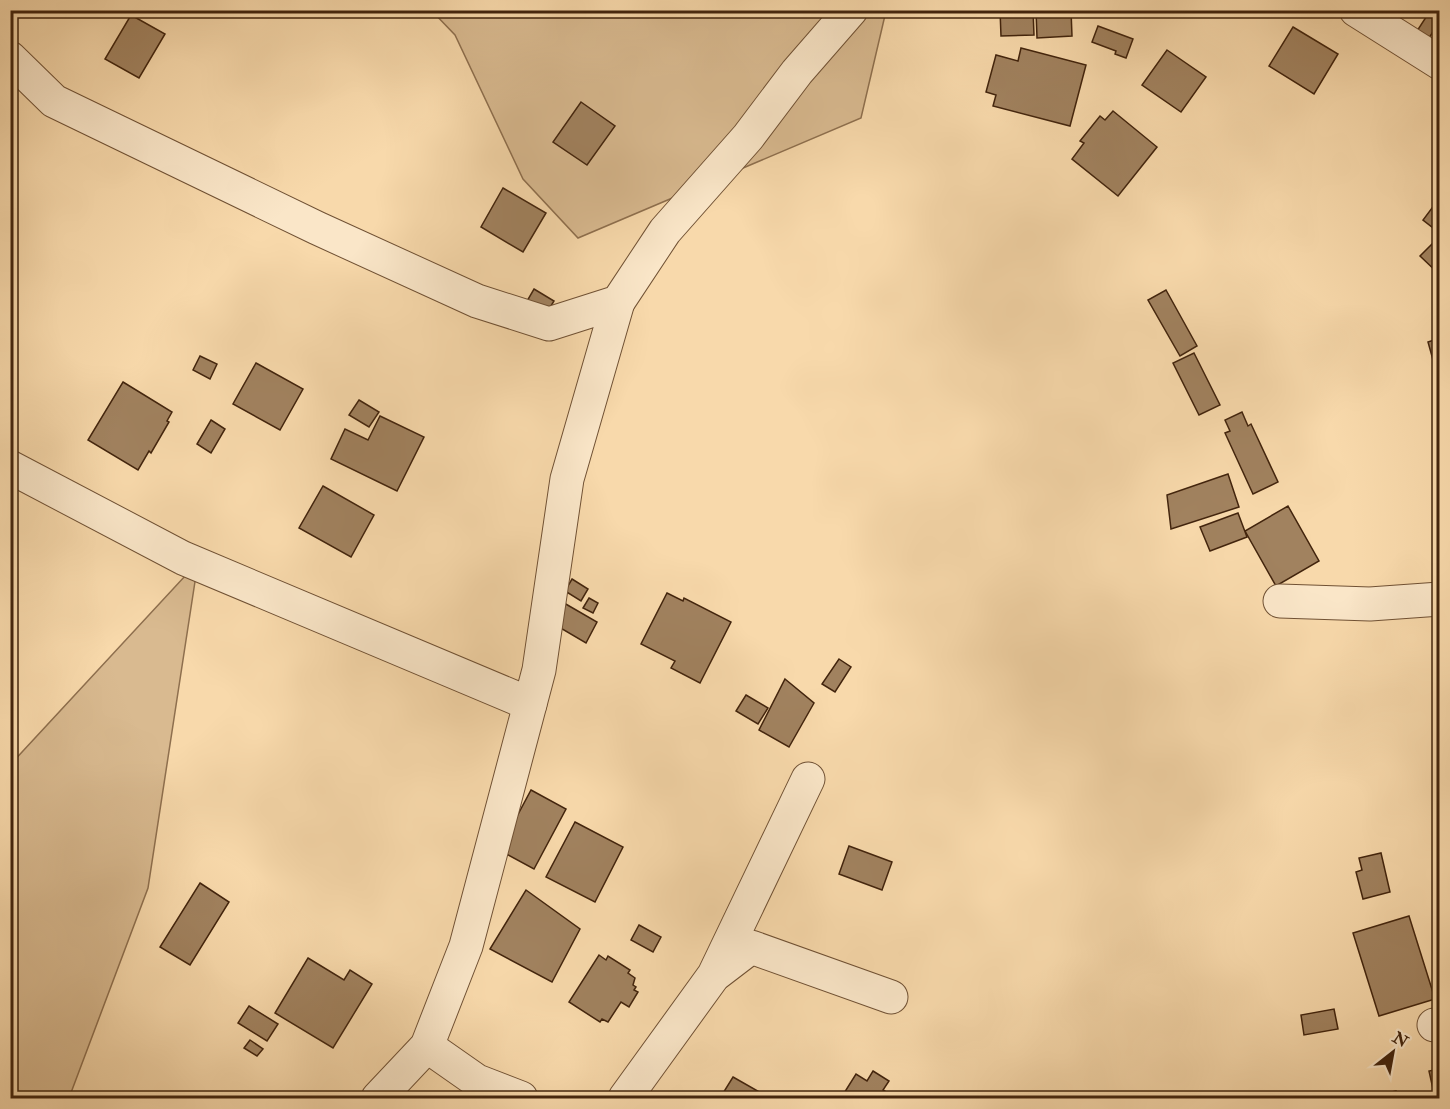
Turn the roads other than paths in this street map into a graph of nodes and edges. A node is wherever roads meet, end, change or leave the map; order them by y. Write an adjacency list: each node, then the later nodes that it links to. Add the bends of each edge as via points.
1 (850, 10): 5 (street, via 748,137 665,231)
2 (1356, 10): 4 (street)
3 (10, 58): 5 (street, via 54,101 477,301 549,324)
4 (1440, 63)
5 (618, 303): 9 (street, via 567,479)
6 (10, 467): 9 (street, via 183,558)
7 (1440, 598): 8 (street, via 1370,604)
8 (1280, 601)
9 (530, 704): 13 (street, via 466,946)
10 (808, 779): 11 (street)
11 (714, 975): 12 (street, via 751,947); 16 (street)
12 (891, 997)
13 (427, 1046): 14 (street); 15 (street, via 477,1081)
14 (378, 1098)
15 (520, 1098)
16 (625, 1098)

